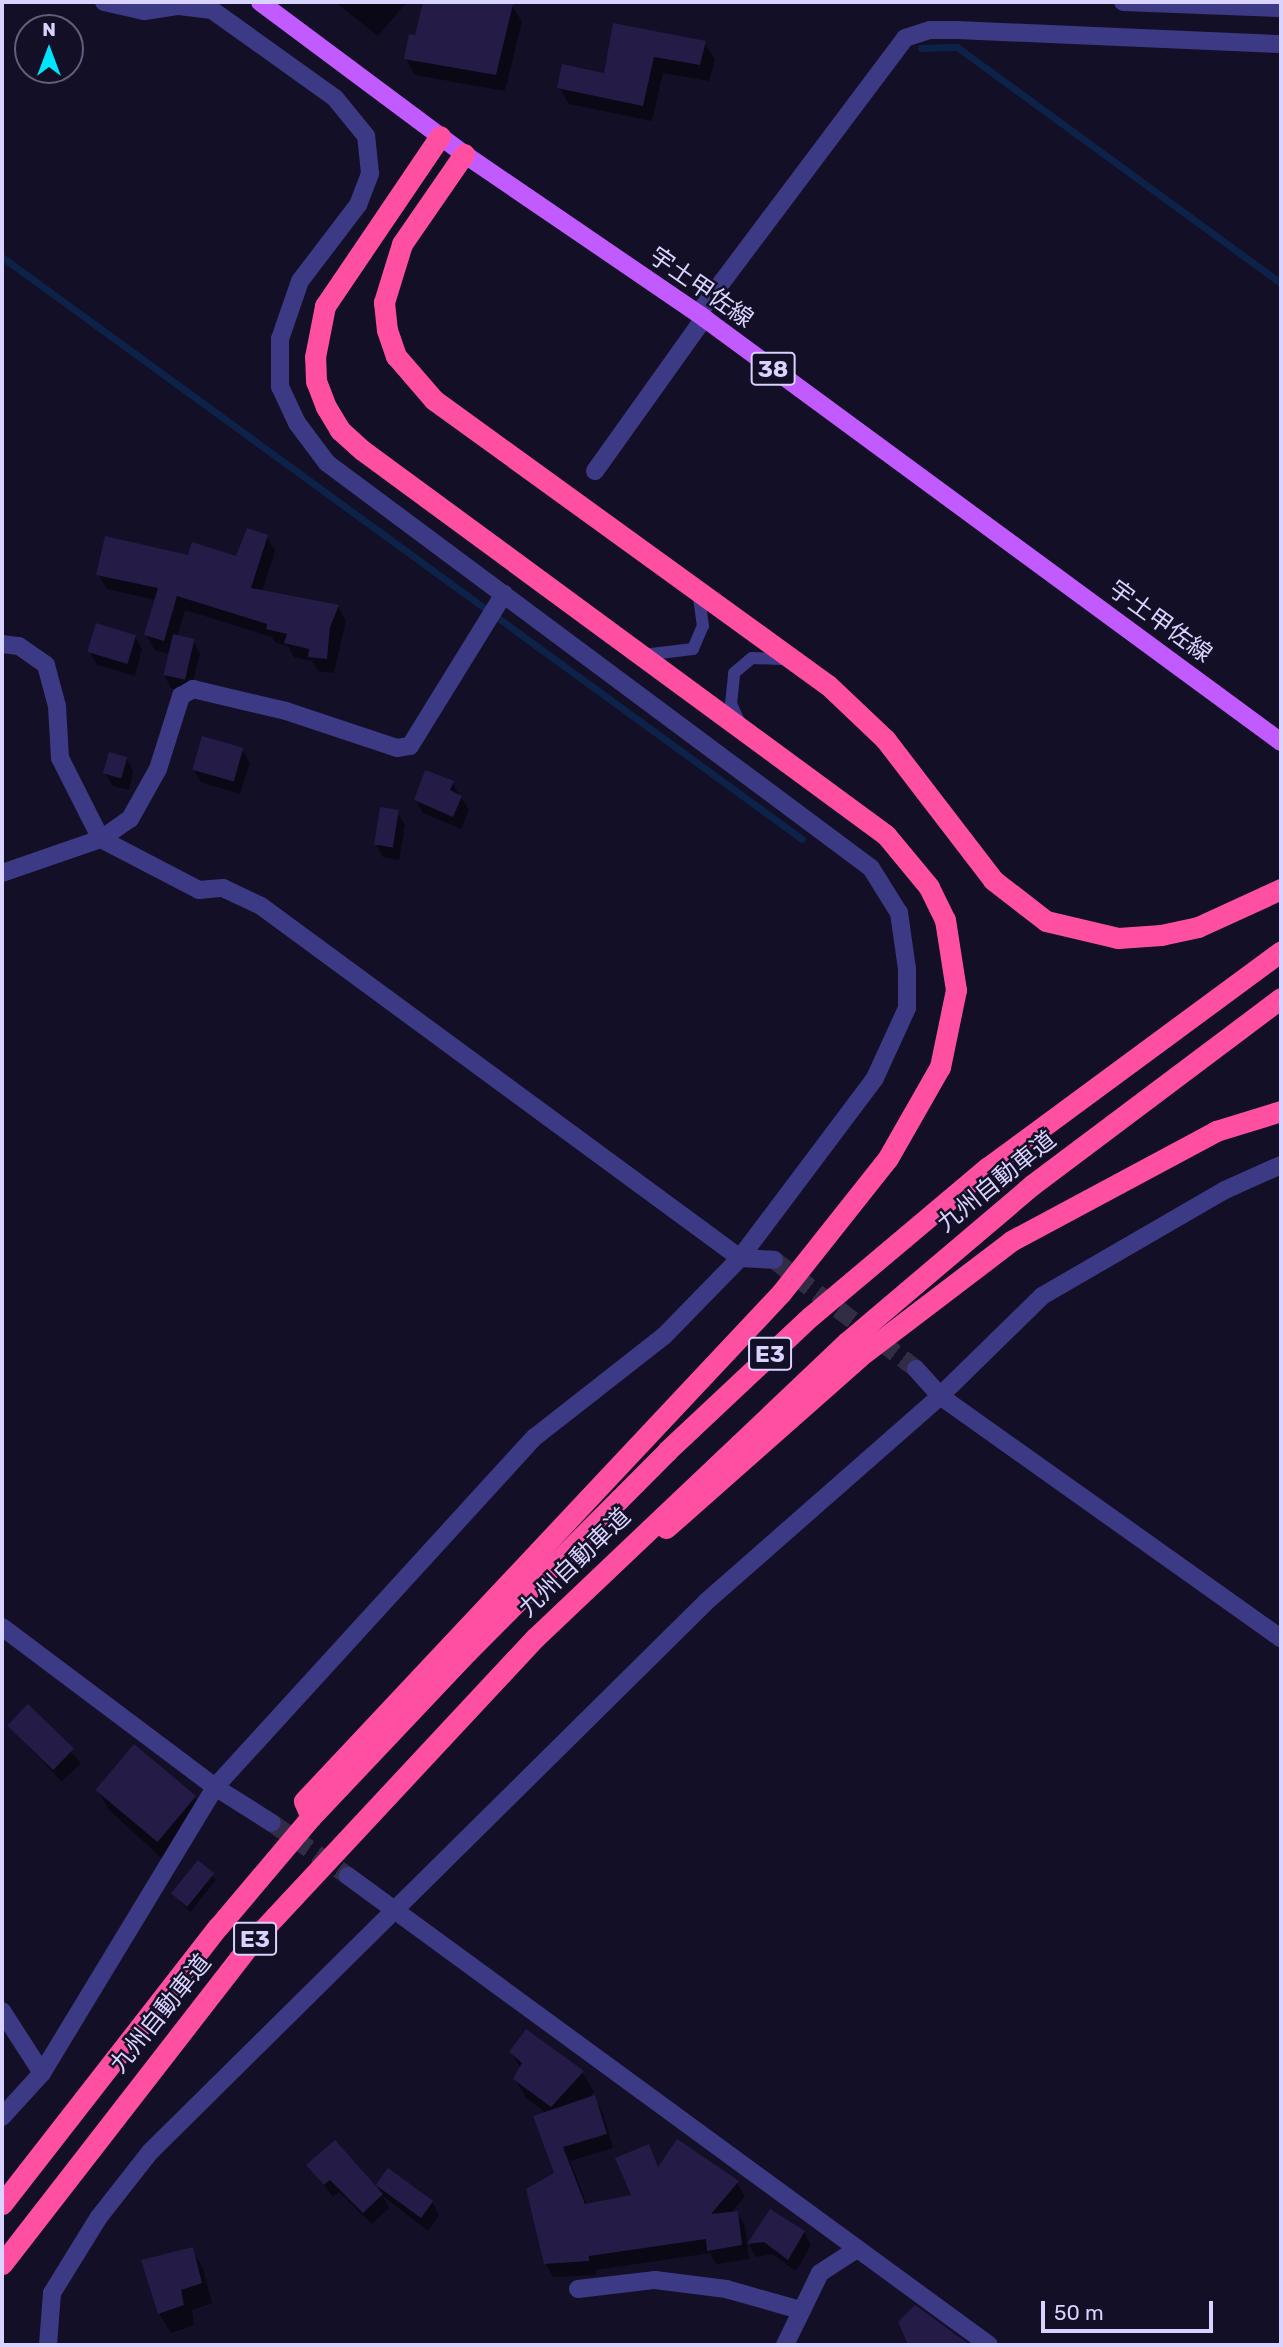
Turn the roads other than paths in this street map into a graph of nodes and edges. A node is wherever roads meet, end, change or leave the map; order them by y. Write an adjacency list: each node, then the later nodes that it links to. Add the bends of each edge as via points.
1 (104, 2): 11 (street, via 144,11 177,6 212,10 335,98 366,136 370,173 358,205 300,281 280,339 280,387 297,423 327,463)
2 (260, 2): 6 (main road, 宇土甲佐線 / 38)
3 (1123, 2): 4 (street)
4 (1281, 8)
5 (1281, 44): 8 (street, via 957,30 930,30 905,38)
6 (440, 136): 7 (main road, 宇土甲佐線 / 38); 13 (highway, via 325,306 314,357 316,381 326,407 362,450)
7 (464, 154): 8 (main road, 宇土甲佐線 / 38); 10 (highway, via 402,244 391,272 384,302 396,356 434,400)
8 (701, 316): 9 (street); 16 (main road, 宇土甲佐線 / 38)
9 (595, 471)
10 (698, 592): 13 (lane, via 703,626 693,649 665,656); 14 (highway)
11 (504, 594): 17 (street, via 410,746 397,748 286,711 192,689 181,696 158,769 130,819); 24 (street, via 871,868 899,913 907,1008 875,1078)
12 (2, 645): 17 (street, via 19,646 47,665 57,706 60,758)
13 (641, 655): 15 (highway)
14 (793, 659): 15 (lane, via 766,656 741,664 731,685 731,704); 19 (highway, via 885,738 993,880 1046,921 1118,938 1161,935 1198,927)
15 (742, 729): 32 (highway, via 886,835 929,887 945,920 956,990 940,1067 888,1158 782,1293 304,1801)
16 (1281, 742)
17 (101, 839): 18 (street); 24 (street, via 199,890 223,888 261,906)
18 (2, 873)
19 (1281, 889)
20 (1281, 951): 32 (highway, 九州自動車道 / E3, via 987,1168 811,1316 657,1460 467,1651)
21 (1281, 998): 29 (highway, 九州自動車道 / E3, via 1031,1185 858,1333)
22 (1281, 1111): 29 (highway, via 1216,1130 1064,1210 970,1270 859,1357 692,1507)
23 (1281, 1165): 27 (street, via 1225,1189 1042,1296)
24 (740, 1258): 25 (street); 31 (street, via 664,1336 535,1437)
25 (774, 1260)
26 (916, 1369): 27 (street)
27 (940, 1396): 30 (street); 35 (street, via 707,1601)
28 (2, 1627): 31 (street)
29 (536, 1637): 41 (highway, 九州自動車道 / E3, via 256,1937)
30 (1281, 1638)
31 (215, 1787): 33 (street); 37 (street)
32 (311, 1818): 39 (highway, 九州自動車道 / E3, via 218,1927)
33 (272, 1823)
34 (348, 1876): 35 (street)
35 (397, 1911): 40 (street); 44 (street, via 150,2152 99,2217 52,2293)
36 (2, 2011): 37 (street)
37 (42, 2073): 38 (street)
38 (2, 2117)
39 (2, 2204)
40 (857, 2249): 43 (street, via 820,2273); 46 (street)
41 (2, 2264)
42 (578, 2289): 43 (street, via 655,2280 726,2289)
43 (800, 2309): 45 (street)
44 (48, 2345)
45 (785, 2345)
46 (989, 2345)

